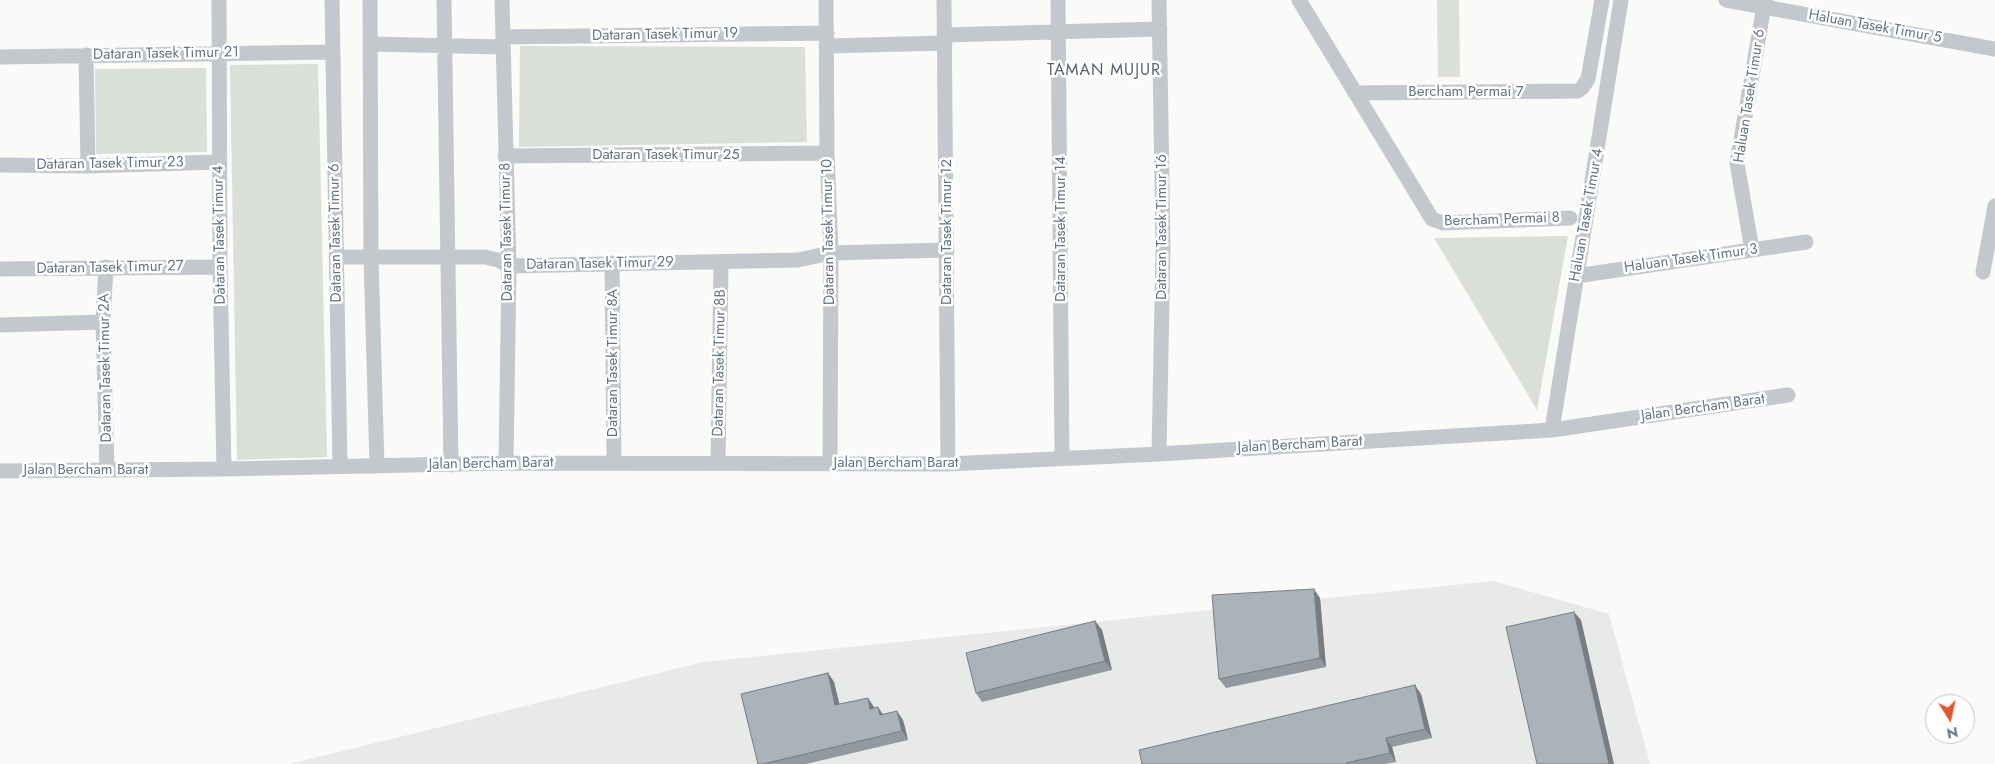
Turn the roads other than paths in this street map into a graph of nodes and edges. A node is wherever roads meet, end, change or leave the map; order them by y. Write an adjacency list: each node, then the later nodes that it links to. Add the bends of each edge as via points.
1 (219, 0): 24 (street, Dataran Tasek Timur 4)
2 (332, 0): 23 (street, Dataran Tasek Timur 6)
3 (370, 0): 20 (street)
4 (444, 0): 21 (street)
5 (502, 0): 19 (street, Dataran Tasek Timur 8)
6 (826, 0): 18 (street, Dataran Tasek Timur 10)
7 (944, 0): 17 (street, Dataran Tasek Timur 12)
8 (1058, 0): 16 (street, Dataran Tasek Timur 14)
9 (1159, 0): 15 (street, Dataran Tasek Timur 16)
10 (1299, 0): 27 (street)
11 (1602, 0): 27 (street, Bercham Permai 7, via 1588,79 1578,91)
12 (1621, 0): 49 (street, Haluan Tasek Timur 4)
13 (1726, 0): 14 (street, Haluan Tasek Timur 5)
14 (1764, 3): 22 (street, Haluan Tasek Timur 5); 37 (street, Haluan Tasek Timur 6, via 1737,162)
15 (1160, 29): 16 (street, Dataran Tasek Timur 19); 54 (street, Dataran Tasek Timur 16, via 1163,248)
16 (1059, 33): 17 (street, Dataran Tasek Timur 19); 55 (street, Dataran Tasek Timur 14)
17 (945, 39): 18 (street, Dataran Tasek Timur 19); 36 (street, Dataran Tasek Timur 12)
18 (827, 40): 19 (street, Dataran Tasek Timur 19); 28 (street, Dataran Tasek Timur 10)
19 (503, 42): 21 (street, Dataran Tasek Timur 19); 29 (street, Dataran Tasek Timur 8)
20 (370, 44): 21 (street, Dataran Tasek Timur 19); 40 (street)
21 (445, 46): 41 (street)
22 (1995, 49)
23 (332, 52): 24 (street, Dataran Tasek Timur 21); 39 (street, Dataran Tasek Timur 6)
24 (219, 54): 25 (street, Dataran Tasek Timur 21); 30 (street, Dataran Tasek Timur 4)
25 (86, 55): 26 (street, Dataran Tasek Timur 21); 32 (street)
26 (0, 57)
27 (1355, 93): 34 (street, Bercham Permai 8, via 1435,221)
28 (826, 153): 29 (street, Dataran Tasek Timur 25); 38 (street, Dataran Tasek Timur 10)
29 (505, 156): 44 (street, Dataran Tasek Timur 8)
30 (220, 162): 32 (street, Dataran Tasek Timur 23); 46 (street, Dataran Tasek Timur 4)
31 (0, 165): 32 (street, Dataran Tasek Timur 23)
32 (88, 166)
33 (1995, 206): 48 (street)
34 (1570, 218)
35 (1806, 242): 37 (street, Haluan Tasek Timur 3)
36 (947, 250): 38 (street, Dataran Tasek Timur 29); 61 (street, Dataran Tasek Timur 12)
37 (1752, 250): 49 (street, Haluan Tasek Timur 3)
38 (831, 253): 42 (street, Dataran Tasek Timur 29, via 798,260); 59 (street, Dataran Tasek Timur 10)
39 (336, 257): 40 (street, Dataran Tasek Timur 29); 62 (street, Dataran Tasek Timur 6)
40 (371, 257): 41 (street, Dataran Tasek Timur 29); 63 (street)
41 (448, 257): 44 (street, Dataran Tasek Timur 29, via 492,258); 60 (street)
42 (721, 262): 43 (street, Dataran Tasek Timur 29); 56 (street, Dataran Tasek Timur 8B)
43 (612, 263): 44 (street, Dataran Tasek Timur 29); 58 (street, Dataran Tasek Timur 8A)
44 (509, 266): 57 (street, Dataran Tasek Timur 8)
45 (106, 267): 46 (street, Dataran Tasek Timur 27); 47 (street, Dataran Tasek Timur 27); 50 (street, Dataran Tasek Timur 2A)
46 (220, 267): 64 (street, Dataran Tasek Timur 4)
47 (0, 270)
48 (1983, 272)
49 (1576, 276): 53 (street, Haluan Tasek Timur 4)
50 (103, 322): 51 (street); 65 (street, Dataran Tasek Timur 2A)
51 (0, 324)
52 (1788, 395): 53 (street, Jalan Bercham Barat)
53 (1552, 430): 54 (street, Jalan Bercham Barat)
54 (1159, 454): 55 (street, Jalan Bercham Barat)
55 (1062, 458): 61 (street, Jalan Bercham Barat)
56 (718, 462): 58 (street, Jalan Bercham Barat); 59 (street, Jalan Bercham Barat)
57 (506, 463): 58 (street, Jalan Bercham Barat); 60 (street, Jalan Bercham Barat)
58 (614, 463)
59 (830, 463): 61 (street, Jalan Bercham Barat)
60 (450, 464): 63 (street, Jalan Bercham Barat)
61 (948, 464)
62 (340, 466): 63 (street, Jalan Bercham Barat); 64 (street, Jalan Bercham Barat)
63 (377, 466)
64 (224, 469): 65 (street, Jalan Bercham Barat)
65 (107, 470): 66 (street, Jalan Bercham Barat)
66 (0, 471)

